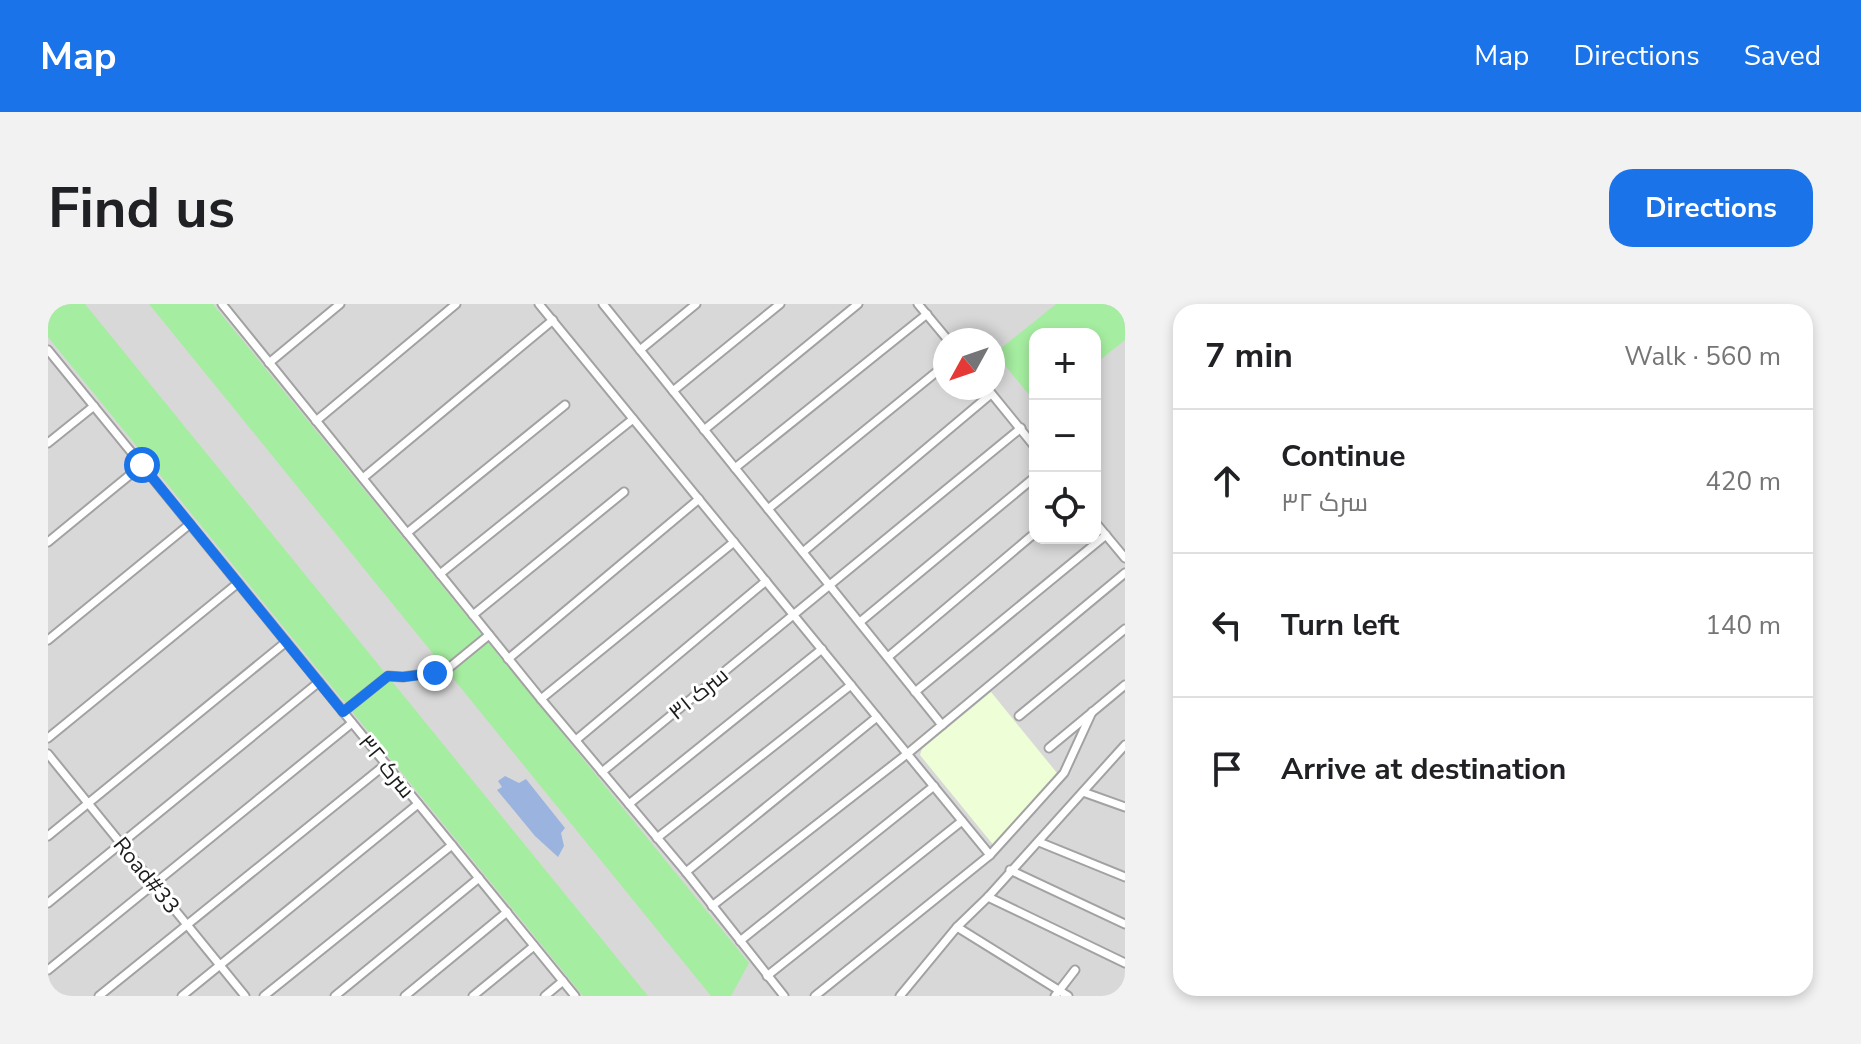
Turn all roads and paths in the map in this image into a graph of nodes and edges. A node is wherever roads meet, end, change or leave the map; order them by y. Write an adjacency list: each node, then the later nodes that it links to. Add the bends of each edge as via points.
1 (222, 304): 15 (street)
2 (340, 304): 15 (street)
3 (456, 304): 23 (street)
4 (539, 304): 11 (street)
5 (603, 304): 14 (street)
6 (696, 304): 14 (street)
7 (780, 304): 17 (street)
8 (858, 304): 25 (street)
9 (918, 304): 10 (street)
10 (927, 314): 12 (street); 29 (street)
11 (553, 320): 22 (street); 30 (street)
12 (938, 328)
13 (48, 350): 21 (street, سرک ۳۲)
14 (640, 350): 17 (street)
15 (269, 363): 23 (street)
16 (933, 375): 34 (street)
17 (673, 391): 25 (street)
18 (979, 400): 42 (street)
19 (997, 400): 24 (street)
20 (565, 405): 37 (street)
21 (94, 406): 27 (street); 28 (street, سرک ۳۲)
22 (633, 419): 33 (street); 45 (street)
23 (316, 421): 30 (street)
24 (1021, 428): 26 (street); 48 (street, سرک ۳۱)
25 (704, 430): 29 (street)
26 (1029, 439)
27 (48, 443)
28 (142, 465): 35 (street, سرک ۳۲); 40 (street)
29 (735, 468): 34 (street)
30 (363, 478): 37 (street)
31 (1029, 482): 51 (street)
32 (624, 492): 49 (street)
33 (699, 499): 41 (street); 58 (street)
34 (768, 509): 42 (street)
35 (190, 524): 47 (street, سرک ۳۲); 54 (street)
36 (1101, 529): 38 (street)
37 (407, 533): 45 (street)
38 (1106, 535): 43 (street); 62 (street)
39 (1029, 538): 57 (street)
40 (48, 542)
41 (734, 542): 46 (street); 63 (street)
42 (803, 552): 48 (street)
43 (1125, 558)
44 (1125, 573): 69 (street)
45 (440, 574): 49 (street)
46 (766, 581): 50 (street); 71 (street)
47 (238, 583): 55 (street, سرک ۳۲); 70 (street)
48 (830, 586): 50 (street, سرک ۳۱); 51 (street)
49 (473, 615): 53 (street)
50 (794, 615): 56 (street); 77 (street, سرک ۳۱)
51 (860, 622): 57 (street)
52 (1125, 629): 66 (street)
53 (489, 635): 58 (street); 64 (street, via 445,671 388,676)
54 (48, 640)
55 (286, 642): 59 (street, سرک ۳۲); 80 (street)
56 (822, 649): 60 (street); 82 (street)
57 (888, 657): 62 (street)
58 (508, 659): 63 (street)
59 (319, 682): 64 (street, سرک ۳۲); 88 (street)
60 (851, 685): 67 (street); 86 (street)
61 (1125, 685): 65 (street)
62 (915, 692): 69 (street)
63 (541, 699): 71 (street)
64 (343, 712): 68 (street, سرک ۳۲)
65 (1092, 712): 73 (street); 90 (street, via 1064,773)
66 (1019, 716)
67 (877, 717): 75 (street); 92 (street)
68 (352, 723): 76 (street, سرک ۳۲); 95 (street)
69 (942, 725): 75 (street)
70 (48, 738)
71 (576, 740): 77 (street)
72 (1125, 745): 79 (street)
73 (1049, 748)
74 (48, 754): 80 (street, Road#33)
75 (907, 754): 78 (street); 98 (street)
76 (386, 764): 81 (street, سرک ۳۲); 101 (street)
77 (602, 772): 82 (street)
78 (934, 786): 84 (street); 103 (street)
79 (1083, 792): 83 (street); 87 (street)
80 (88, 803): 85 (street); 88 (street, Road#33)
81 (418, 804): 89 (street, سرک ۳۲); 106 (street)
82 (629, 804): 86 (street)
83 (1125, 807)
84 (962, 821): 90 (street); 109 (street)
85 (48, 836)
86 (657, 838): 92 (street)
87 (1039, 842): 91 (street); 93 (street)
88 (122, 844): 95 (street, Road#33); 97 (street)
89 (452, 845): 94 (street, سرک ۳۲); 116 (street)
90 (990, 855): 123 (street)
91 (1010, 870): 96 (street); 100 (street)
92 (686, 872): 98 (street)
93 (1125, 877)
94 (479, 878): 99 (street, سرک ۳۲); 117 (street)
95 (154, 884): 101 (street, Road#33); 107 (street)
96 (988, 897): 102 (street); 105 (street)
97 (48, 903)
98 (712, 906): 103 (street)
99 (507, 912): 104 (street, سرک ۳۲); 118 (street)
100 (1125, 924)
101 (187, 925): 106 (street, Road#33); 113 (street)
102 (957, 927): 111 (street); 112 (street)
103 (740, 941): 109 (street)
104 (534, 946): 110 (street, سرک ۳۲); 119 (street)
105 (1125, 963)
106 (220, 965): 114 (street); 115 (street, Road#33)
107 (48, 970)
108 (1075, 970): 111 (street)
109 (767, 976): 122 (street)
110 (563, 981): 120 (street); 121 (street, سرک ۳۲)
111 (1057, 994): 124 (street)
112 (904, 995)
113 (99, 996)
114 (182, 996)
115 (245, 996)
116 (264, 996)
117 (335, 996)
118 (405, 996)
119 (473, 996)
120 (545, 996)
121 (575, 996)
122 (784, 996)
123 (815, 996)
124 (1068, 996)

